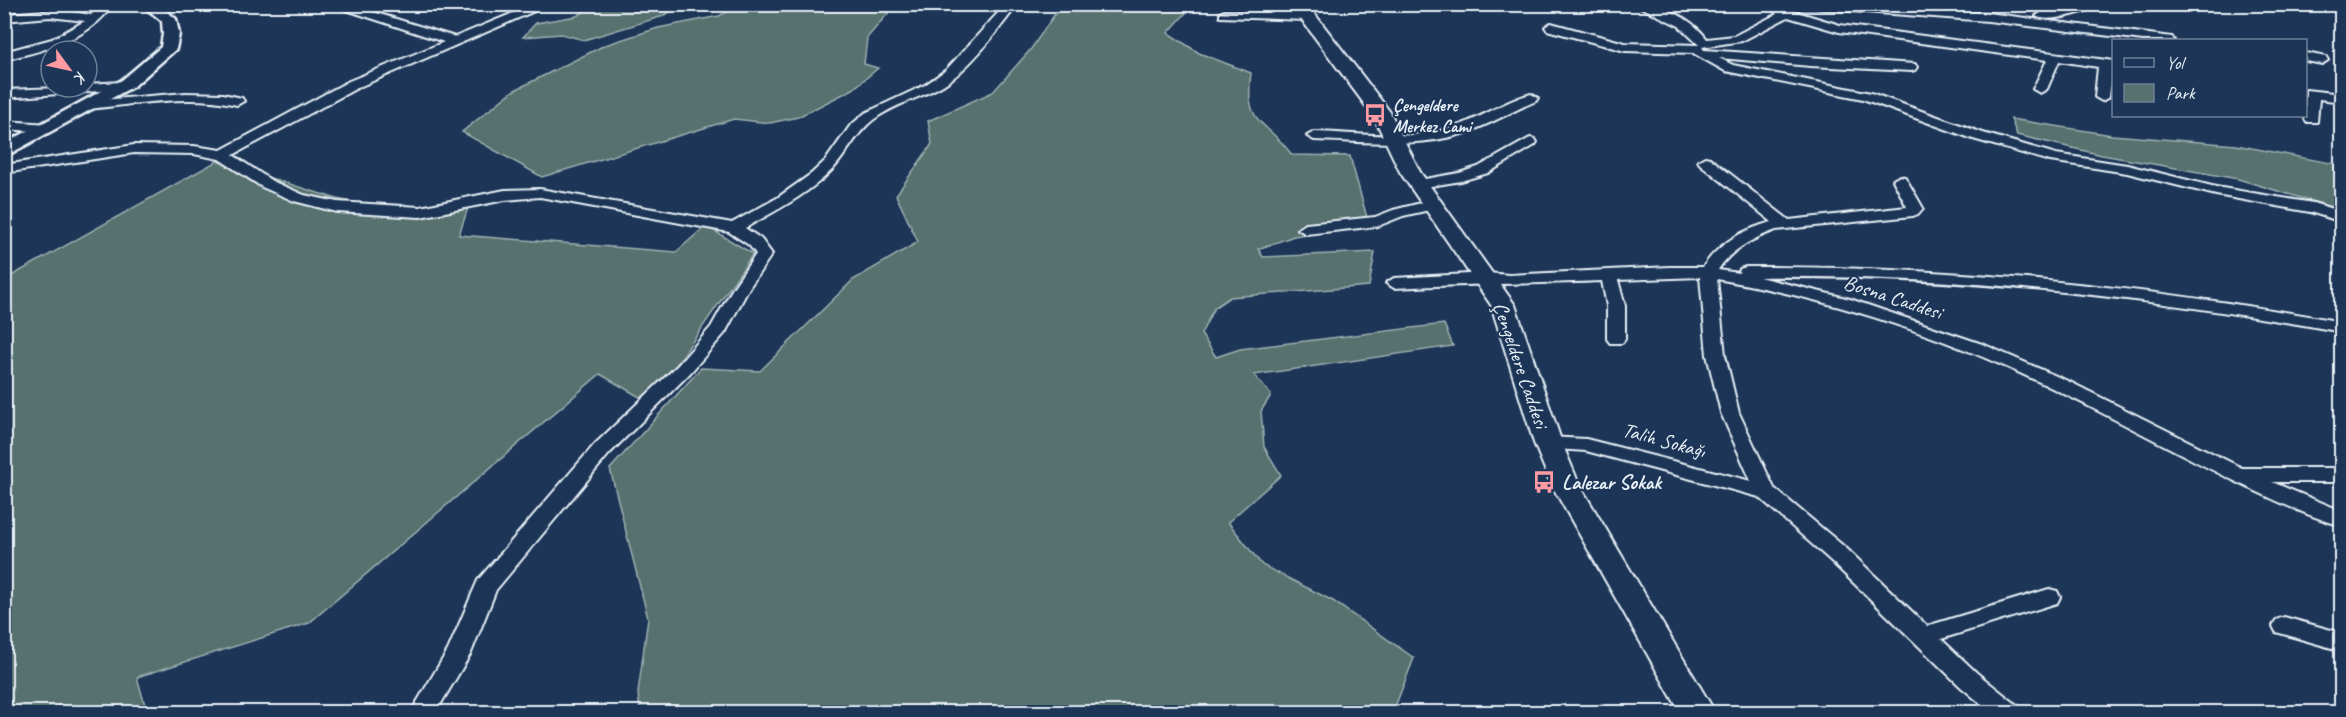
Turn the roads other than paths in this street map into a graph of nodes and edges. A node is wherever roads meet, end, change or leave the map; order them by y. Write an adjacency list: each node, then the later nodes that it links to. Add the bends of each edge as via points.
1 (100, 4): 14 (street, via 101,12)
2 (148, 4): 25 (street, via 169,19 168,49)
3 (333, 4): 17 (street)
4 (546, 4): 17 (street)
5 (1013, 4): 49 (street, via 951,73 860,124 825,169)
6 (1639, 4): 18 (street, via 1697,32)
7 (2095, 4): 13 (street, via 2056,15)
8 (1759, 6): 10 (street); 13 (street, via 1810,5)
9 (1302, 10): 11 (street); 38 (main road, Çengeldere Caddesi, via 1383,116)
10 (1787, 13): 18 (street, via 1744,38); 20 (street, via 1839,28)
11 (1224, 15)
12 (4, 18): 14 (street, via 82,14)
13 (2002, 18): 16 (street)
14 (94, 20): 19 (street, via 68,38)
15 (1551, 27): 18 (street, via 1625,47)
16 (2160, 39)
17 (454, 41): 41 (street, via 354,84)
18 (1700, 48): 24 (street, via 1810,62); 47 (street, via 1729,68 1866,96 1978,136 2055,158 2127,169)
19 (4, 56)
20 (2055, 56): 23 (street); 26 (street)
21 (2307, 57): 22 (street)
22 (2322, 60)
23 (2109, 64): 29 (street)
24 (1911, 67)
25 (122, 86): 27 (street); 33 (street)
26 (2040, 89)
27 (4, 94)
28 (2309, 94): 31 (street); 34 (street)
29 (2102, 97)
30 (1531, 98): 38 (street, via 1460,130)
31 (2342, 98)
32 (237, 101): 33 (street, via 194,98)
33 (89, 105): 36 (street)
34 (2312, 119)
35 (4, 125): 36 (street)
36 (49, 128): 40 (street)
37 (1314, 136): 38 (street)
38 (1394, 139): 45 (main road, Çengeldere Caddesi)
39 (1530, 142): 45 (street, via 1483,170)
40 (4, 152)
41 (223, 155): 43 (street, via 165,148 134,149); 49 (street, via 267,184 299,198 337,207 420,212 523,192)
42 (1705, 161): 48 (street)
43 (4, 169)
44 (1900, 180): 48 (street, via 1914,211)
45 (1419, 184): 46 (main road, Çengeldere Caddesi)
46 (1434, 205): 50 (street, via 1378,220); 53 (main road, Çengeldere Caddesi)
47 (2342, 217)
48 (1786, 225): 51 (street, via 1751,234 1719,255)
49 (734, 228): 66 (street, via 755,242 764,254 719,329 602,449 486,586 459,653)
50 (1306, 229)
51 (1708, 272): 52 (street, Bosna Caddesi); 55 (street, via 1980,278 2133,294); 59 (street, Bosna Caddesi, via 1834,301 1988,354 2062,386); 60 (street, via 1716,355 1730,413)
52 (1609, 276): 53 (street, Bosna Caddesi); 56 (street, via 1616,306)
53 (1487, 278): 54 (street, Bosna Caddesi); 57 (main road, Çengeldere Caddesi, via 1512,326)
54 (1394, 284)
55 (2342, 327)
56 (1616, 339)
57 (1548, 444): 60 (street, Talih Sokağı, via 1586,445 1629,454); 67 (main road, Çengeldere Caddesi, via 1565,484)
58 (2342, 475): 59 (street)
59 (2237, 476): 61 (street, Bosna Caddesi)
60 (1766, 492): 64 (street)
61 (2342, 519)
62 (2049, 597): 64 (street)
63 (2284, 626): 65 (street)
64 (1923, 636): 68 (street)
65 (2342, 642)
66 (423, 712)
67 (1698, 712)
68 (2008, 712)

